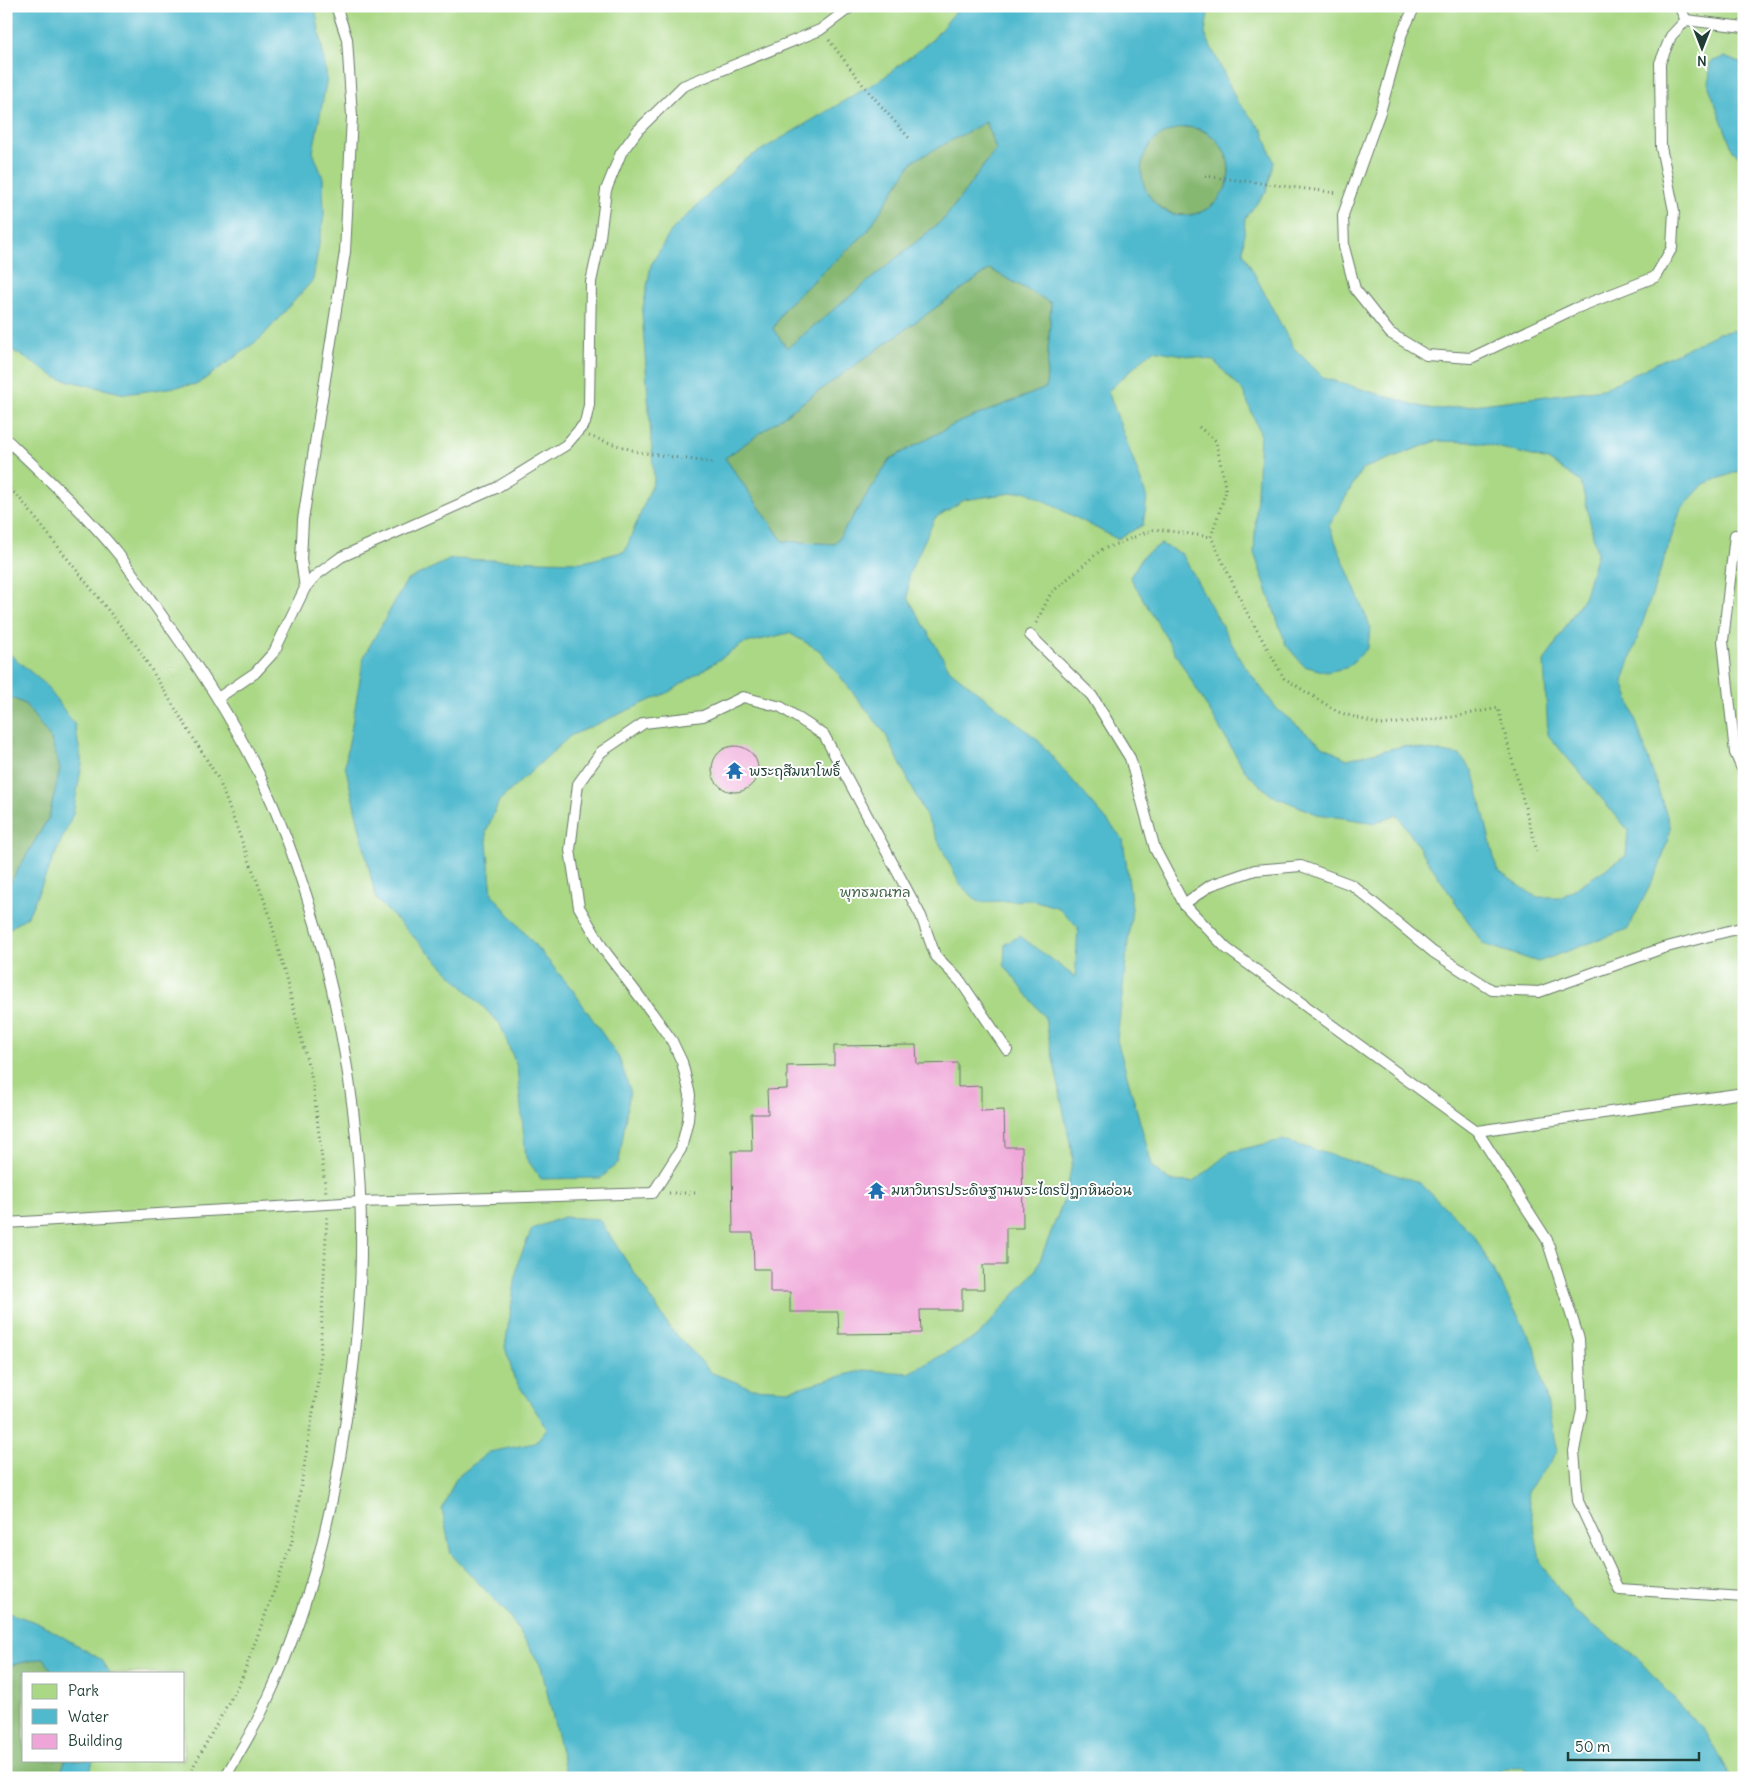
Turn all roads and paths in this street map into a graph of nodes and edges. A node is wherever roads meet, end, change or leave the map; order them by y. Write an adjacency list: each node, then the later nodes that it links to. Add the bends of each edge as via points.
1 (336, 6): 18 (lane, via 347,38 352,116 344,252 303,520 301,560)
2 (852, 6): 7 (lane)
3 (1414, 6): 10 (lane, via 1402,33 1381,109)
4 (1680, 6): 5 (lane)
5 (1686, 20): 6 (lane); 10 (lane, via 1670,36 1660,63 1662,147 1674,210 1672,248 1656,277 1574,309 1471,358 1426,355 1390,333 1355,289 1344,247 1342,215)
6 (1744, 27)
7 (820, 30): 8 (path); 12 (lane, via 683,86 638,130 621,153 606,190 591,282 590,405 585,423)
8 (909, 138)
9 (1205, 176): 10 (path)
10 (1350, 195)
11 (1199, 427): 17 (path, via 1216,441 1226,491)
12 (577, 433): 14 (path, via 638,452); 18 (lane, via 566,445 496,488 340,557)
13 (6, 439): 20 (lane, via 58,488 118,555)
14 (715, 463)
15 (6, 486): 31 (path, via 18,496 138,648 218,778 269,914 282,961 313,1084)
16 (1735, 535): 21 (lane, via 1723,641 1735,753)
17 (1211, 536): 19 (path, via 1155,529 1101,550 1051,593); 22 (path, via 1245,609 1284,678 1338,712 1381,725 1498,708)
18 (305, 588): 20 (lane, via 274,652 255,673)
19 (1030, 635): 23 (lane, via 1092,696 1130,758 1155,849)
20 (218, 698): 30 (lane, via 264,786 297,868 324,958 346,1062)
21 (1744, 773)
22 (1538, 855)
23 (1184, 904): 24 (lane, via 1211,885 1256,870 1301,866 1352,885 1433,952 1492,990 1539,992 1663,948); 27 (lane, via 1226,948)
24 (1744, 927)
25 (1006, 1050): 28 (lane, via 961,982 935,955 922,916 824,735 781,706 743,697 703,716 644,723 601,752 578,784 570,850 580,906 604,950 672,1041 682,1062 690,1094 681,1149)
26 (1744, 1093): 27 (lane)
27 (1477, 1131): 33 (lane, via 1547,1240 1579,1339 1582,1409 1574,1451 1578,1501 1619,1589)
28 (653, 1193): 29 (path); 30 (lane)
29 (695, 1193)
30 (360, 1202): 31 (lane); 35 (lane, via 360,1286 352,1379 337,1478 318,1561 294,1636 263,1708)
31 (328, 1204): 32 (lane); 34 (path, via 320,1374 292,1542 242,1678)
32 (6, 1223)
33 (1744, 1598)
34 (187, 1778)
35 (225, 1778)

